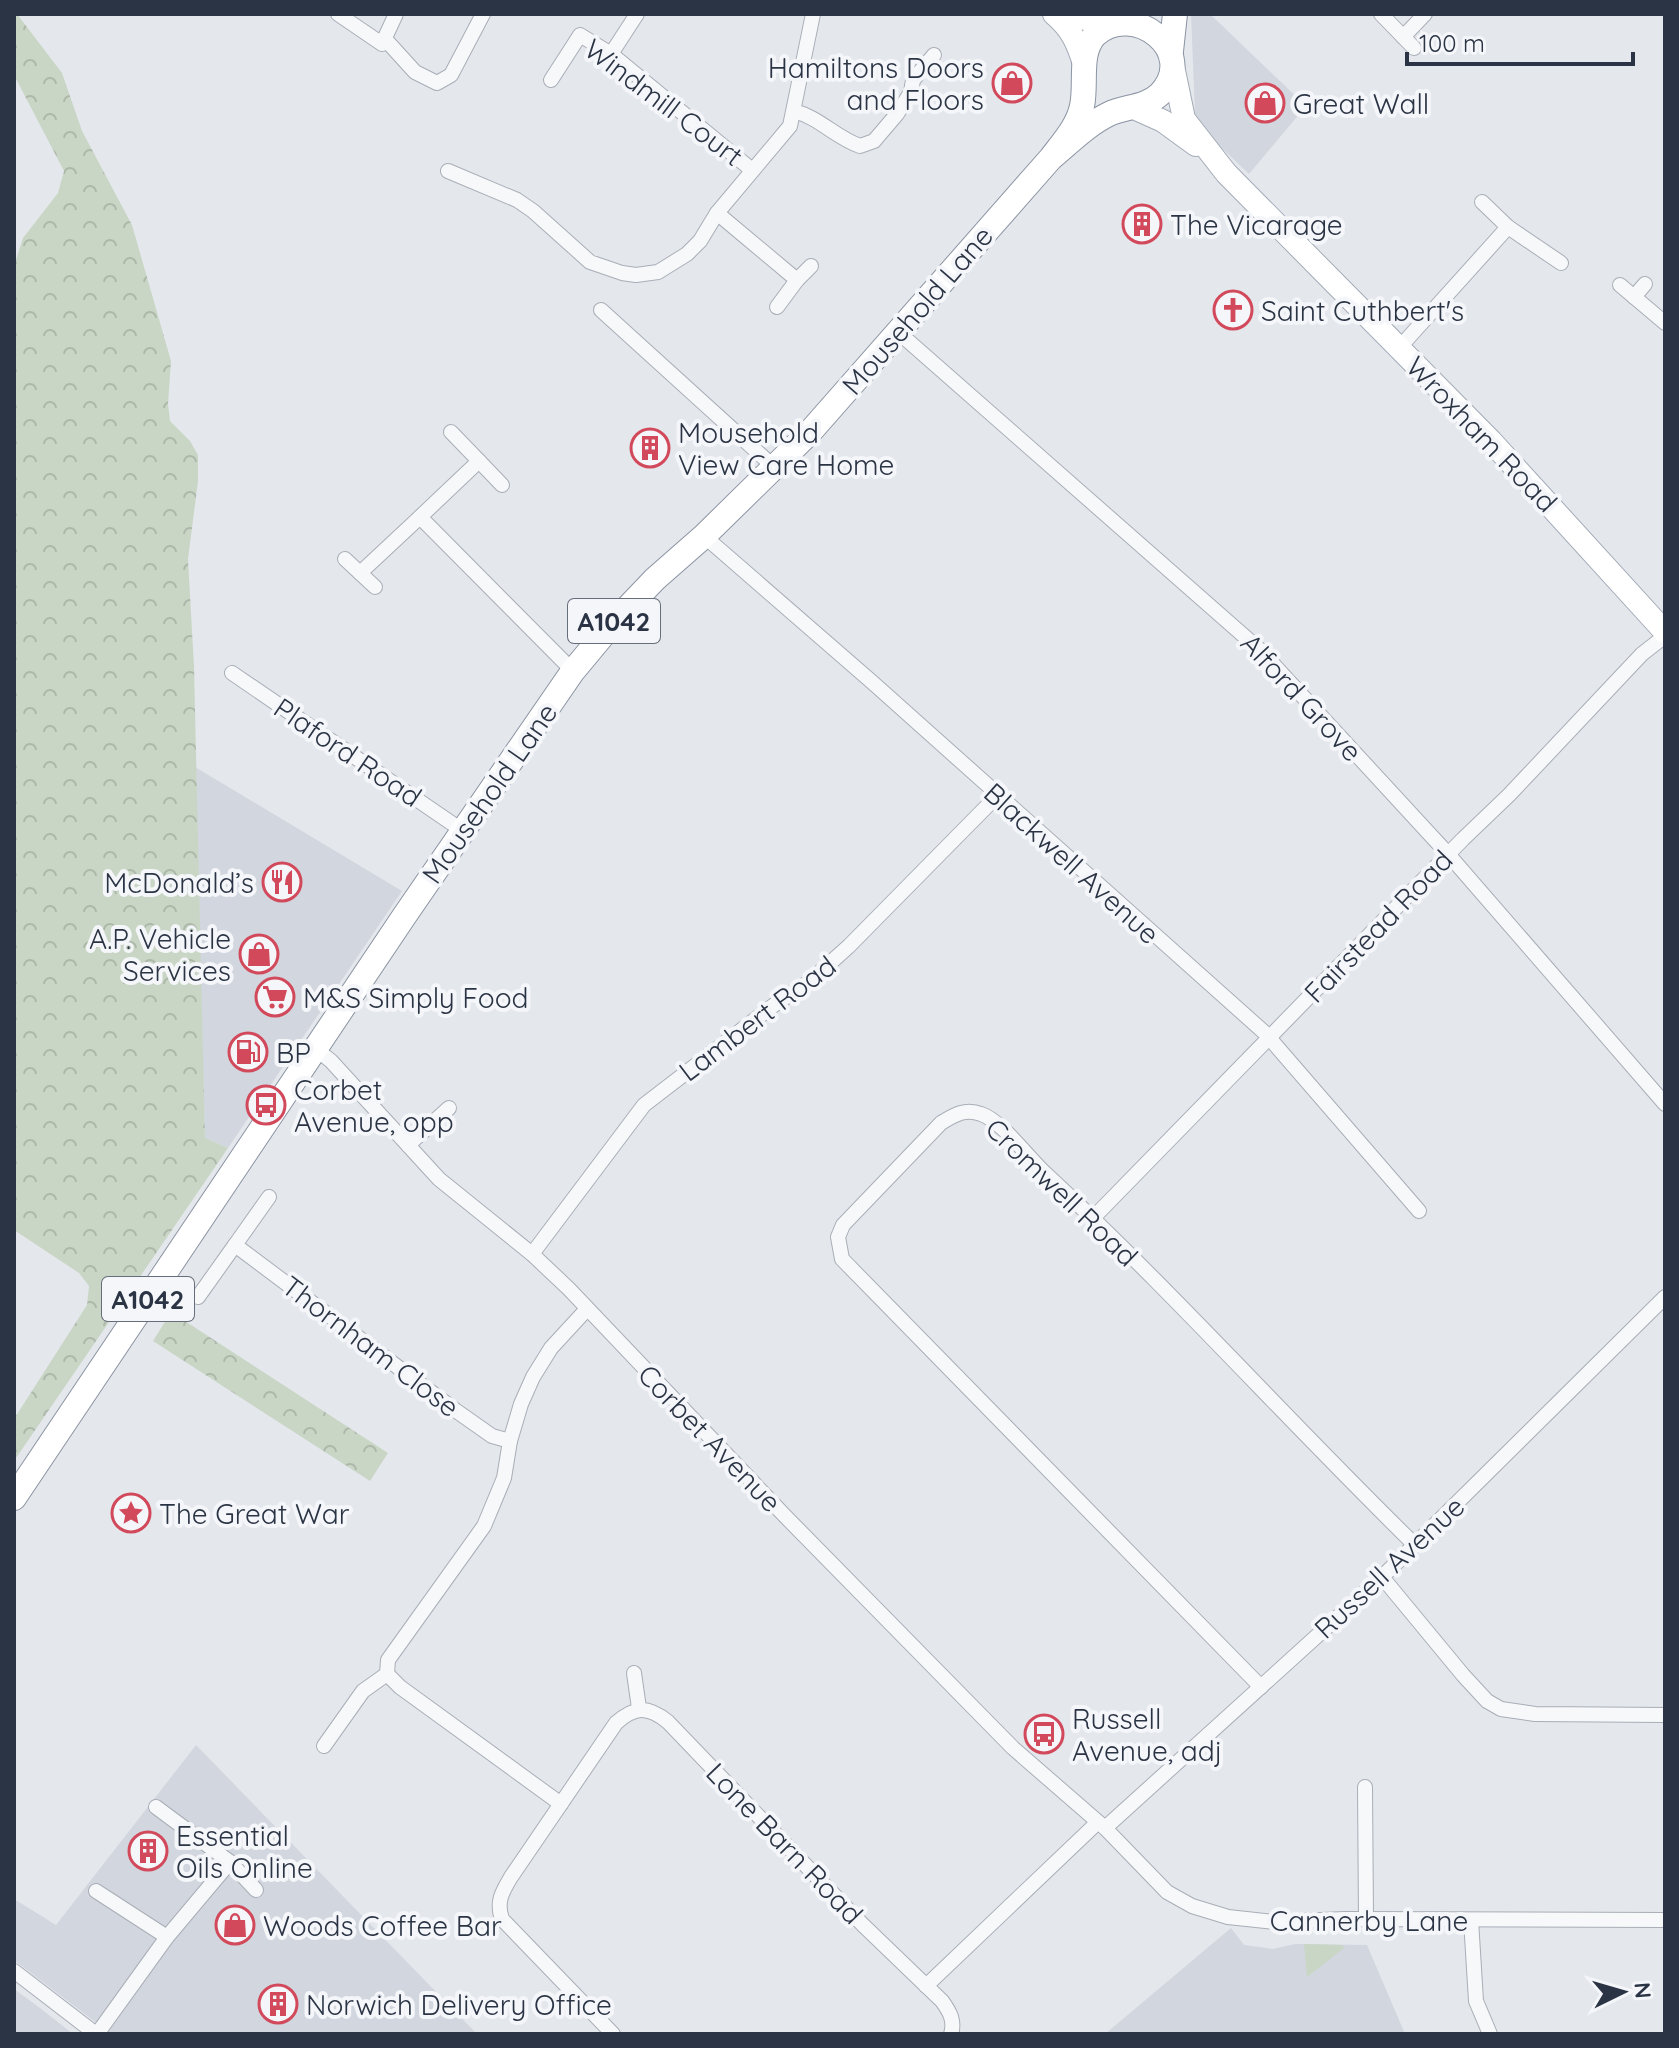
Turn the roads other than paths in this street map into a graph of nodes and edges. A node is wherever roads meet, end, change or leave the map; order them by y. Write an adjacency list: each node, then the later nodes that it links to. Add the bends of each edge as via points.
1 (338, 14): 12 (street, via 382,44)
2 (396, 14): 12 (street)
3 (483, 14): 12 (street, via 451,75 437,83 415,72)
4 (637, 14): 13 (street)
5 (813, 14): 19 (street)
6 (1054, 14): 16 (main road, via 1075,37)
7 (1072, 14): 11 (main road, via 1085,19)
8 (1175, 14): 15 (highway, Mousehold Lane)
9 (1381, 14): 10 (street, via 1408,42)
10 (1425, 14)
11 (1125, 18): 15 (highway, via 1153,26); 16 (highway, Mousehold Lane, via 1093,37)
12 (385, 39)
13 (611, 54): 17 (street, Windmill Court, via 580,35); 21 (street, Windmill Court)
14 (934, 55): 19 (street, via 874,141 860,146 842,140 818,120)
15 (1171, 55): 18 (highway, Mousehold Lane, via 1169,79 1160,94); 23 (main road, Wroxham Road, via 1184,119)
16 (1085, 70): 18 (highway, via 1100,96); 20 (highway, Mousehold Lane / A1042, via 1082,107)
17 (551, 80)
18 (1129, 108): 20 (highway, Mousehold Lane / A1042, via 1091,125); 23 (main road, Wroxham Road, via 1163,121)
19 (794, 111): 21 (street, via 780,141)
20 (1051, 158): 36 (highway, Mousehold Lane / A1042)
21 (752, 170): 25 (street)
22 (448, 171): 25 (street, via 517,200 590,262 622,273 658,272 679,259 700,241)
23 (1226, 173): 37 (main road, Wroxham Road)
24 (1482, 202): 26 (street)
25 (717, 213): 29 (street)
26 (1508, 227): 27 (street); 37 (street)
27 (1561, 263)
28 (811, 266): 29 (street)
29 (797, 280): 33 (street)
30 (1645, 284): 32 (street)
31 (1620, 285): 32 (street)
32 (1634, 297): 35 (street)
33 (777, 307)
34 (601, 310): 40 (street)
35 (1665, 323)
36 (898, 332): 40 (highway, Mousehold Lane / A1042); 52 (street, Alford Grove, via 1260,650)
37 (1400, 347): 47 (main road, Wroxham Road)
38 (451, 432): 39 (street)
39 (479, 461): 41 (street); 42 (street)
40 (774, 467): 43 (highway, Mousehold Lane / A1042)
41 (502, 485)
42 (420, 517): 45 (street); 48 (street)
43 (704, 536): 48 (highway, Mousehold Lane / A1042, via 655,579); 50 (street, Blackwell Avenue)
44 (345, 559): 45 (street)
45 (360, 573): 46 (street)
46 (375, 587)
47 (1665, 634): 52 (street, Fairstead Road)
48 (573, 671): 51 (highway, Mousehold Lane / A1042)
49 (232, 673): 51 (street, Plaford Road)
50 (998, 795): 53 (street, Blackwell Avenue); 62 (street, Lambert Road, via 809,982 644,1105)
51 (463, 831): 54 (highway, Mousehold Lane / A1042)
52 (1448, 854): 53 (street, Fairstead Road); 55 (street, Alford Grove)
53 (1269, 1038): 59 (street, Blackwell Avenue); 60 (street, Fairstead Road)
54 (316, 1049): 57 (street, Corbet Avenue); 67 (highway, Mousehold Lane / A1042)
55 (1665, 1104)
56 (449, 1108): 57 (street)
57 (408, 1145): 62 (street, Corbet Avenue, via 439,1179)
58 (269, 1197): 61 (street)
59 (1419, 1211)
60 (1093, 1218): 68 (street, Cromwell Road); 72 (street, Cromwell Road, via 993,1120 967,1111 941,1123 843,1225 839,1249 862,1280)
61 (235, 1245): 63 (street); 66 (street, Thornham Close, via 455,1410 492,1436)
62 (532, 1254): 65 (street, Corbet Avenue)
63 (198, 1297)
64 (1665, 1297): 68 (street, Russell Avenue)
65 (587, 1309): 66 (street, via 533,1377); 79 (street, Corbet Avenue, via 992,1727)
66 (510, 1441): 71 (street, via 504,1478 484,1526 388,1660)
67 (14, 1498)
68 (1415, 1545): 69 (street, Russell Avenue)
69 (1382, 1577): 72 (street, Russell Avenue); 74 (street, via 1463,1675 1501,1709)
70 (634, 1673): 73 (street)
71 (387, 1674): 75 (street, via 363,1691); 77 (street)
72 (1261, 1687): 79 (street, Russell Avenue)
73 (639, 1708): 77 (street, via 616,1723); 88 (street, Lone Barn Road, via 668,1722)
74 (1665, 1715)
75 (324, 1746)
76 (1365, 1787): 83 (street)
77 (561, 1804): 91 (street, via 500,1895 498,1908 502,1919)
78 (156, 1807): 80 (street)
79 (1101, 1825): 83 (street, Cannerby Lane, via 1167,1892 1200,1909 1274,1922); 88 (street)
80 (230, 1862): 81 (street); 86 (street)
81 (256, 1890)
82 (96, 1891): 86 (street)
83 (1366, 1919): 84 (street, Cannerby Lane)
84 (1471, 1920): 85 (street, Cannerby Lane); 92 (street, via 1476,2001)
85 (1665, 1920)
86 (167, 1937): 90 (street)
87 (14, 1971): 90 (street)
88 (926, 1986): 89 (street, Lone Barn Road)
89 (957, 2028)
90 (96, 2034)
91 (613, 2034)
92 (1490, 2034)

